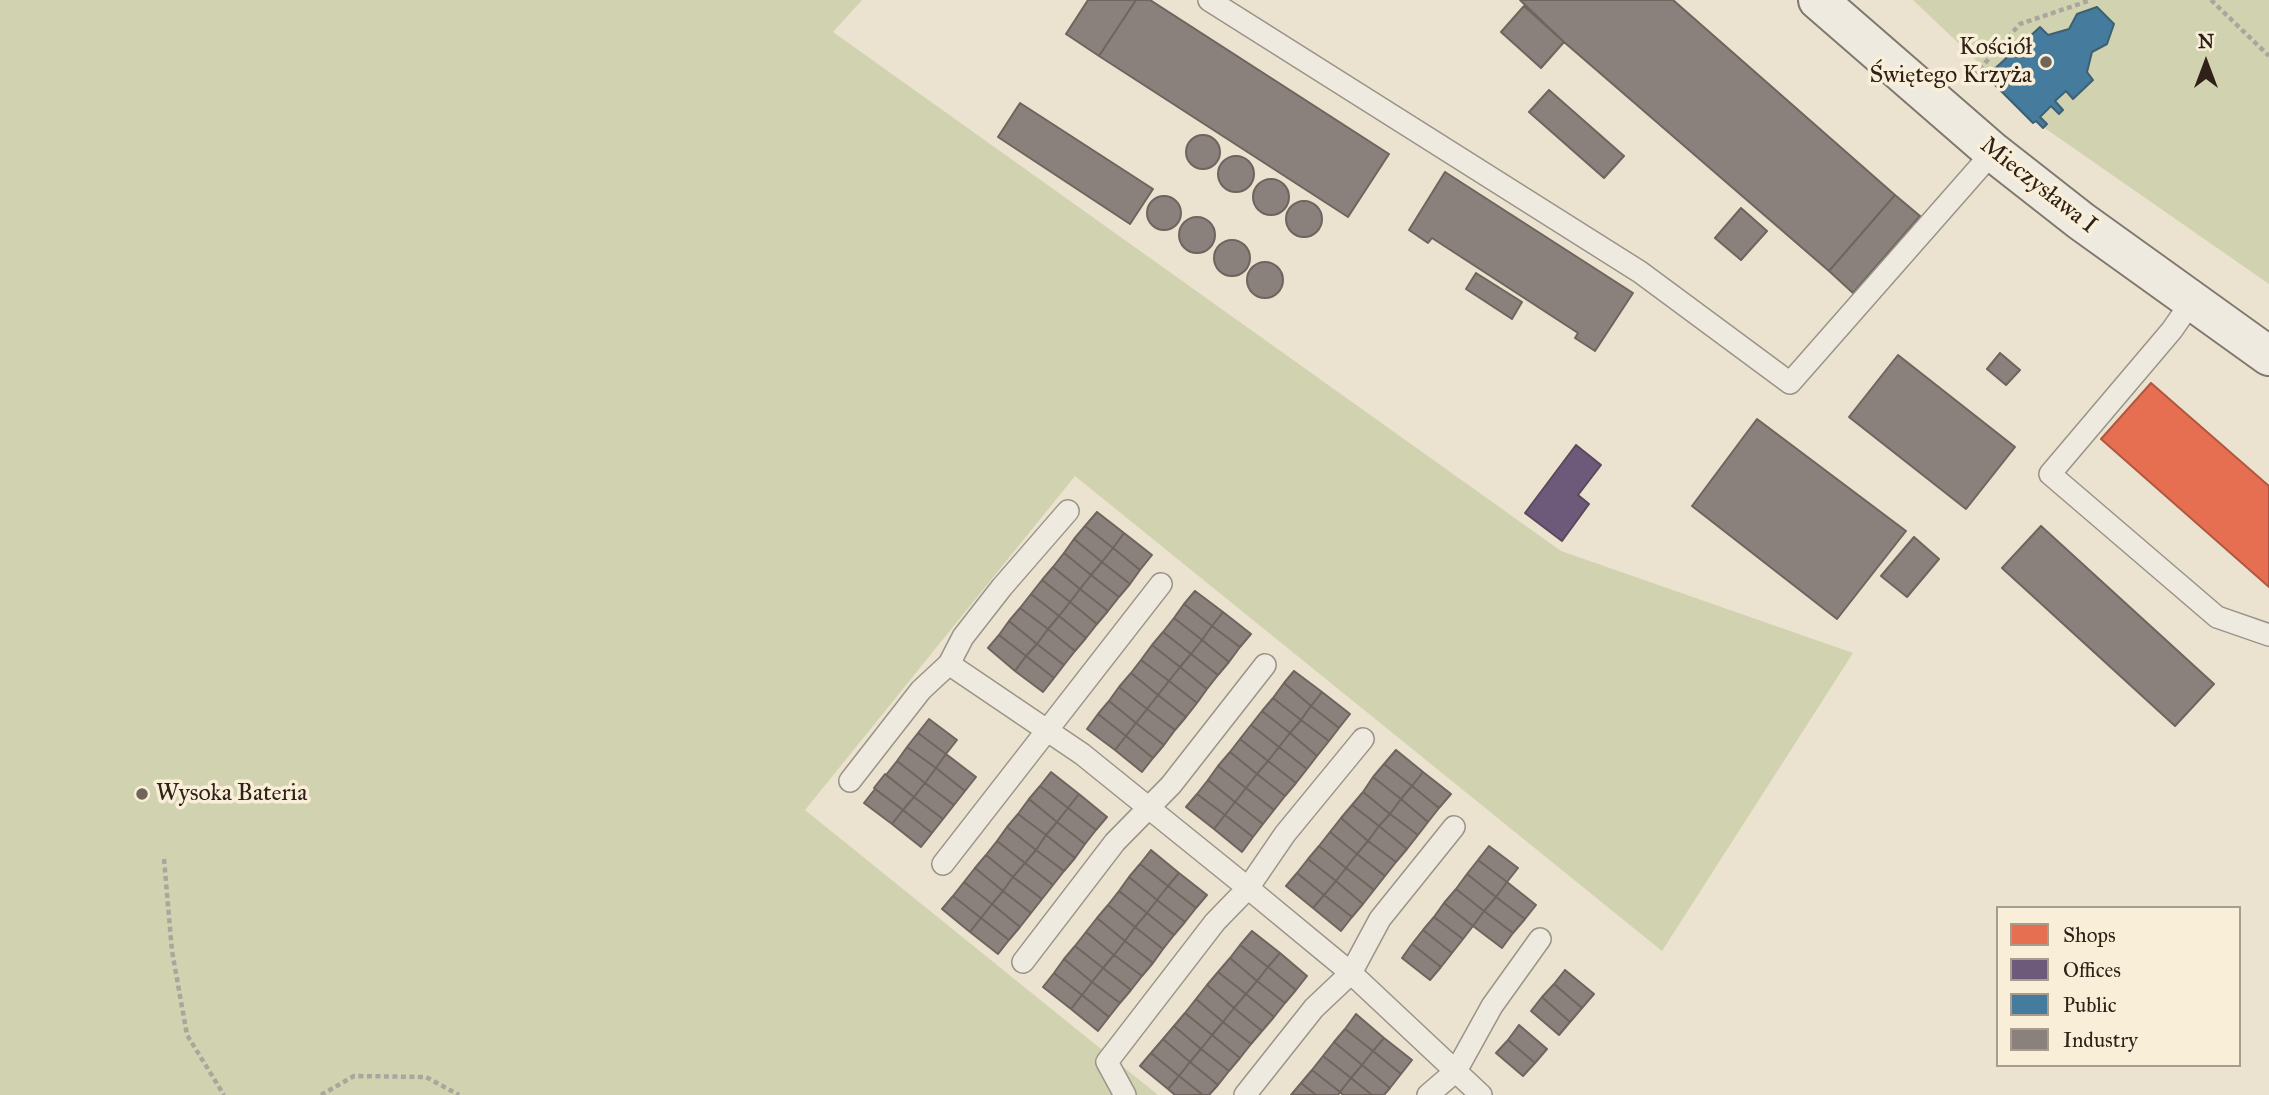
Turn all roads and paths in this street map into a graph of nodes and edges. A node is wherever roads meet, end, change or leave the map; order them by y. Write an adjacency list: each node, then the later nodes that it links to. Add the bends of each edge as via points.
1 (1209, 0): 7 (lane, via 1640,272 1790,383)
2 (1818, 0): 6 (main road, Mieczysława I)
3 (2091, 0): 6 (path, via 2020,23)
4 (2211, 0): 5 (path)
5 (2269, 56)
6 (1943, 110): 7 (main road, Mieczysława I)
7 (1993, 152): 8 (main road, Mieczysława I)
8 (2192, 301): 9 (main road, Mieczysława I); 12 (lane, via 2050,474 2217,617)
9 (2269, 356)
10 (1068, 511): 13 (lane, via 963,637)
11 (1161, 584): 15 (lane)
12 (2269, 635)
13 (949, 664): 15 (lane); 17 (lane, via 921,690)
14 (1265, 665): 18 (lane)
15 (1045, 731): 18 (lane, via 1082,754); 21 (lane)
16 (1363, 740): 22 (lane, via 1285,834)
17 (850, 781)
18 (1149, 808): 22 (lane); 24 (lane, via 1115,842)
19 (1454, 827): 25 (lane, via 1380,919)
20 (164, 859): 27 (path, via 172,951 187,1035)
21 (943, 864)
22 (1248, 888): 25 (lane); 30 (lane, via 1215,922 1107,1062)
23 (1540, 939): 26 (lane, via 1492,1006)
24 (1023, 962)
25 (1351, 973): 26 (lane); 31 (lane, via 1314,1008)
26 (1456, 1071): 32 (lane); 33 (lane)
27 (224, 1095)
28 (321, 1095): 29 (path, via 354,1076 426,1077)
29 (459, 1095)
30 (1125, 1095)
31 (1245, 1095)
32 (1428, 1095)
33 (1481, 1095)

